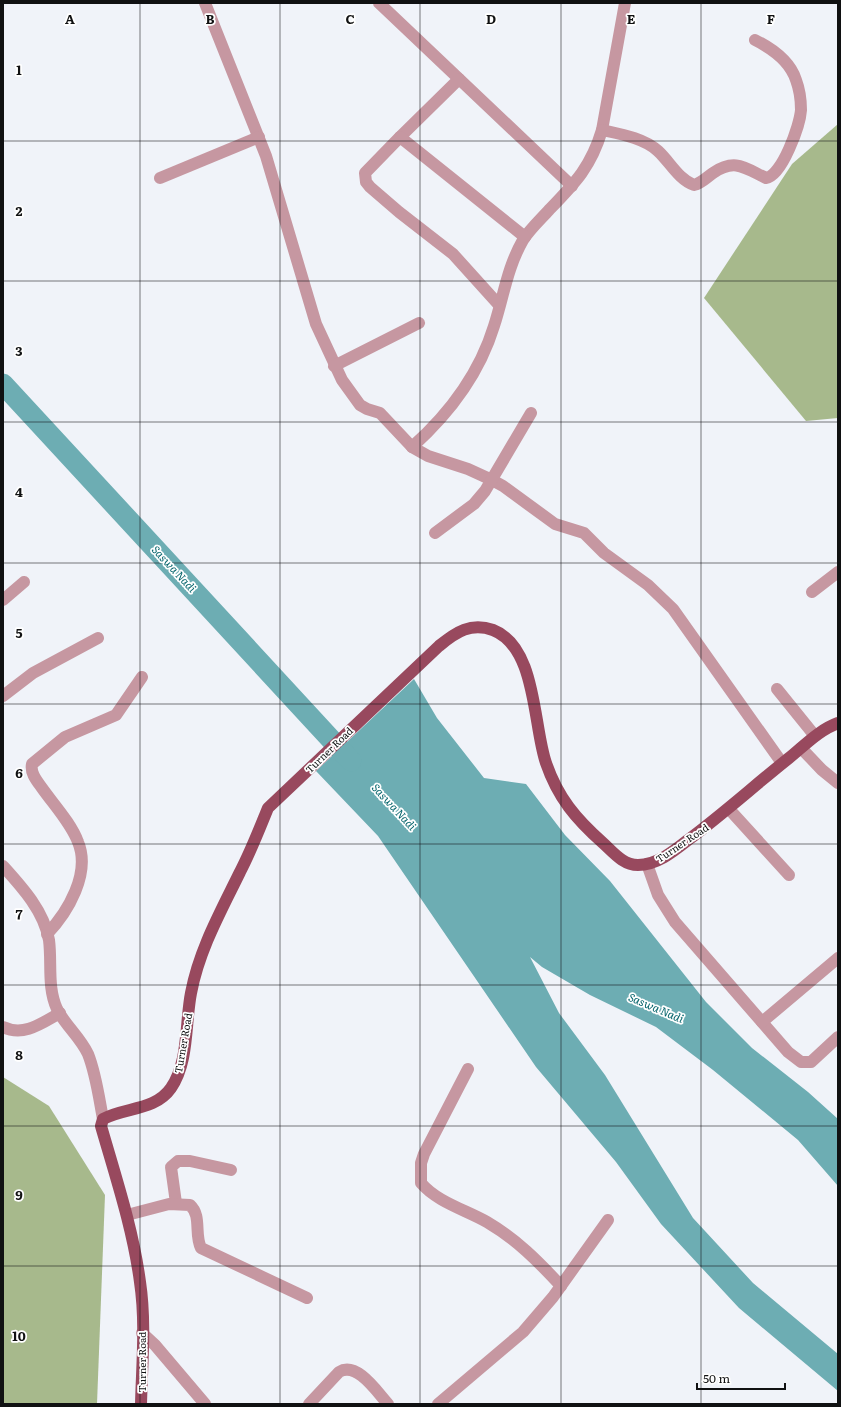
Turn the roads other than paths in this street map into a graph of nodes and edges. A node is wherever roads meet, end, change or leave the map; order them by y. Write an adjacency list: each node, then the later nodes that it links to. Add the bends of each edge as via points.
1 (205, 3): 7 (street)
2 (379, 3): 5 (street)
3 (625, 3): 6 (street)
4 (755, 40): 6 (street, via 770,48 794,74 801,108 800,120 784,160 772,176 766,178 748,168 732,164 724,166 694,185 683,180 657,150 627,136)
5 (459, 79): 8 (street); 10 (street)
6 (602, 130): 10 (street, via 586,170)
7 (259, 137): 9 (street); 14 (street, via 316,324)
8 (400, 137): 11 (street); 12 (street, via 368,168 365,173 366,182 399,212 453,254)
9 (160, 178)
10 (572, 186): 11 (street)
11 (525, 237): 12 (street, via 508,273)
12 (499, 305): 16 (street, via 482,360 463,392 451,409)
13 (419, 323): 14 (street)
14 (334, 366): 16 (street, via 360,405 380,413)
15 (532, 413): 17 (street)
16 (412, 447): 17 (street, via 428,456)
17 (492, 480): 18 (street, via 474,504); 30 (street, via 555,524 584,533 604,553 648,585 666,602)
18 (435, 533)
19 (838, 572): 21 (street)
20 (24, 582): 22 (street)
21 (812, 592)
22 (3, 600)
23 (98, 638): 26 (street, via 33,673)
24 (142, 676): 36 (street, via 116,715 65,737 32,764 35,778 74,832 81,857 76,888 65,911)
25 (777, 689): 28 (street)
26 (3, 696)
27 (838, 722): 28 (main road, Turner Road)
28 (815, 736): 29 (main road, Turner Road)
29 (801, 748): 30 (main road, Turner Road); 31 (street)
30 (782, 763): 32 (main road, Turner Road)
31 (838, 783)
32 (729, 809): 33 (main road, Turner Road, via 676,849); 35 (street)
33 (647, 864): 39 (street, via 658,895 675,922); 43 (main road, Turner Road, via 637,866 619,858 570,811 546,762 529,680 515,648 506,638 480,626 452,635 268,808 200,960 191,993 178,1074 170,1089 153,1102)
34 (3, 866): 36 (street, via 37,909)
35 (790, 875)
36 (47, 934): 38 (street, via 50,983)
37 (838, 958): 39 (street)
38 (60, 1013): 40 (street, via 31,1029 19,1032); 43 (street, via 88,1054)
39 (762, 1022): 41 (street, via 788,1052 801,1062 816,1060)
40 (3, 1027)
41 (838, 1037)
42 (468, 1069): 48 (street, via 424,1154 421,1163 421,1183 432,1194 511,1238 539,1262)
43 (103, 1119): 46 (main road, Turner Road, via 101,1126)
44 (231, 1170): 45 (street, via 190,1161 178,1161 171,1167)
45 (176, 1203): 46 (street); 49 (street, via 190,1205 196,1212 198,1241 201,1248)
46 (127, 1215): 50 (main road, Turner Road, via 140,1283)
47 (608, 1220): 48 (street)
48 (561, 1286): 55 (street, via 510,1345)
49 (307, 1298)
50 (142, 1333): 51 (main road, Turner Road); 52 (street)
51 (141, 1404)
52 (205, 1404)
53 (309, 1404): 54 (street, via 344,1369 352,1370 361,1376)
54 (388, 1404)
55 (438, 1404)

